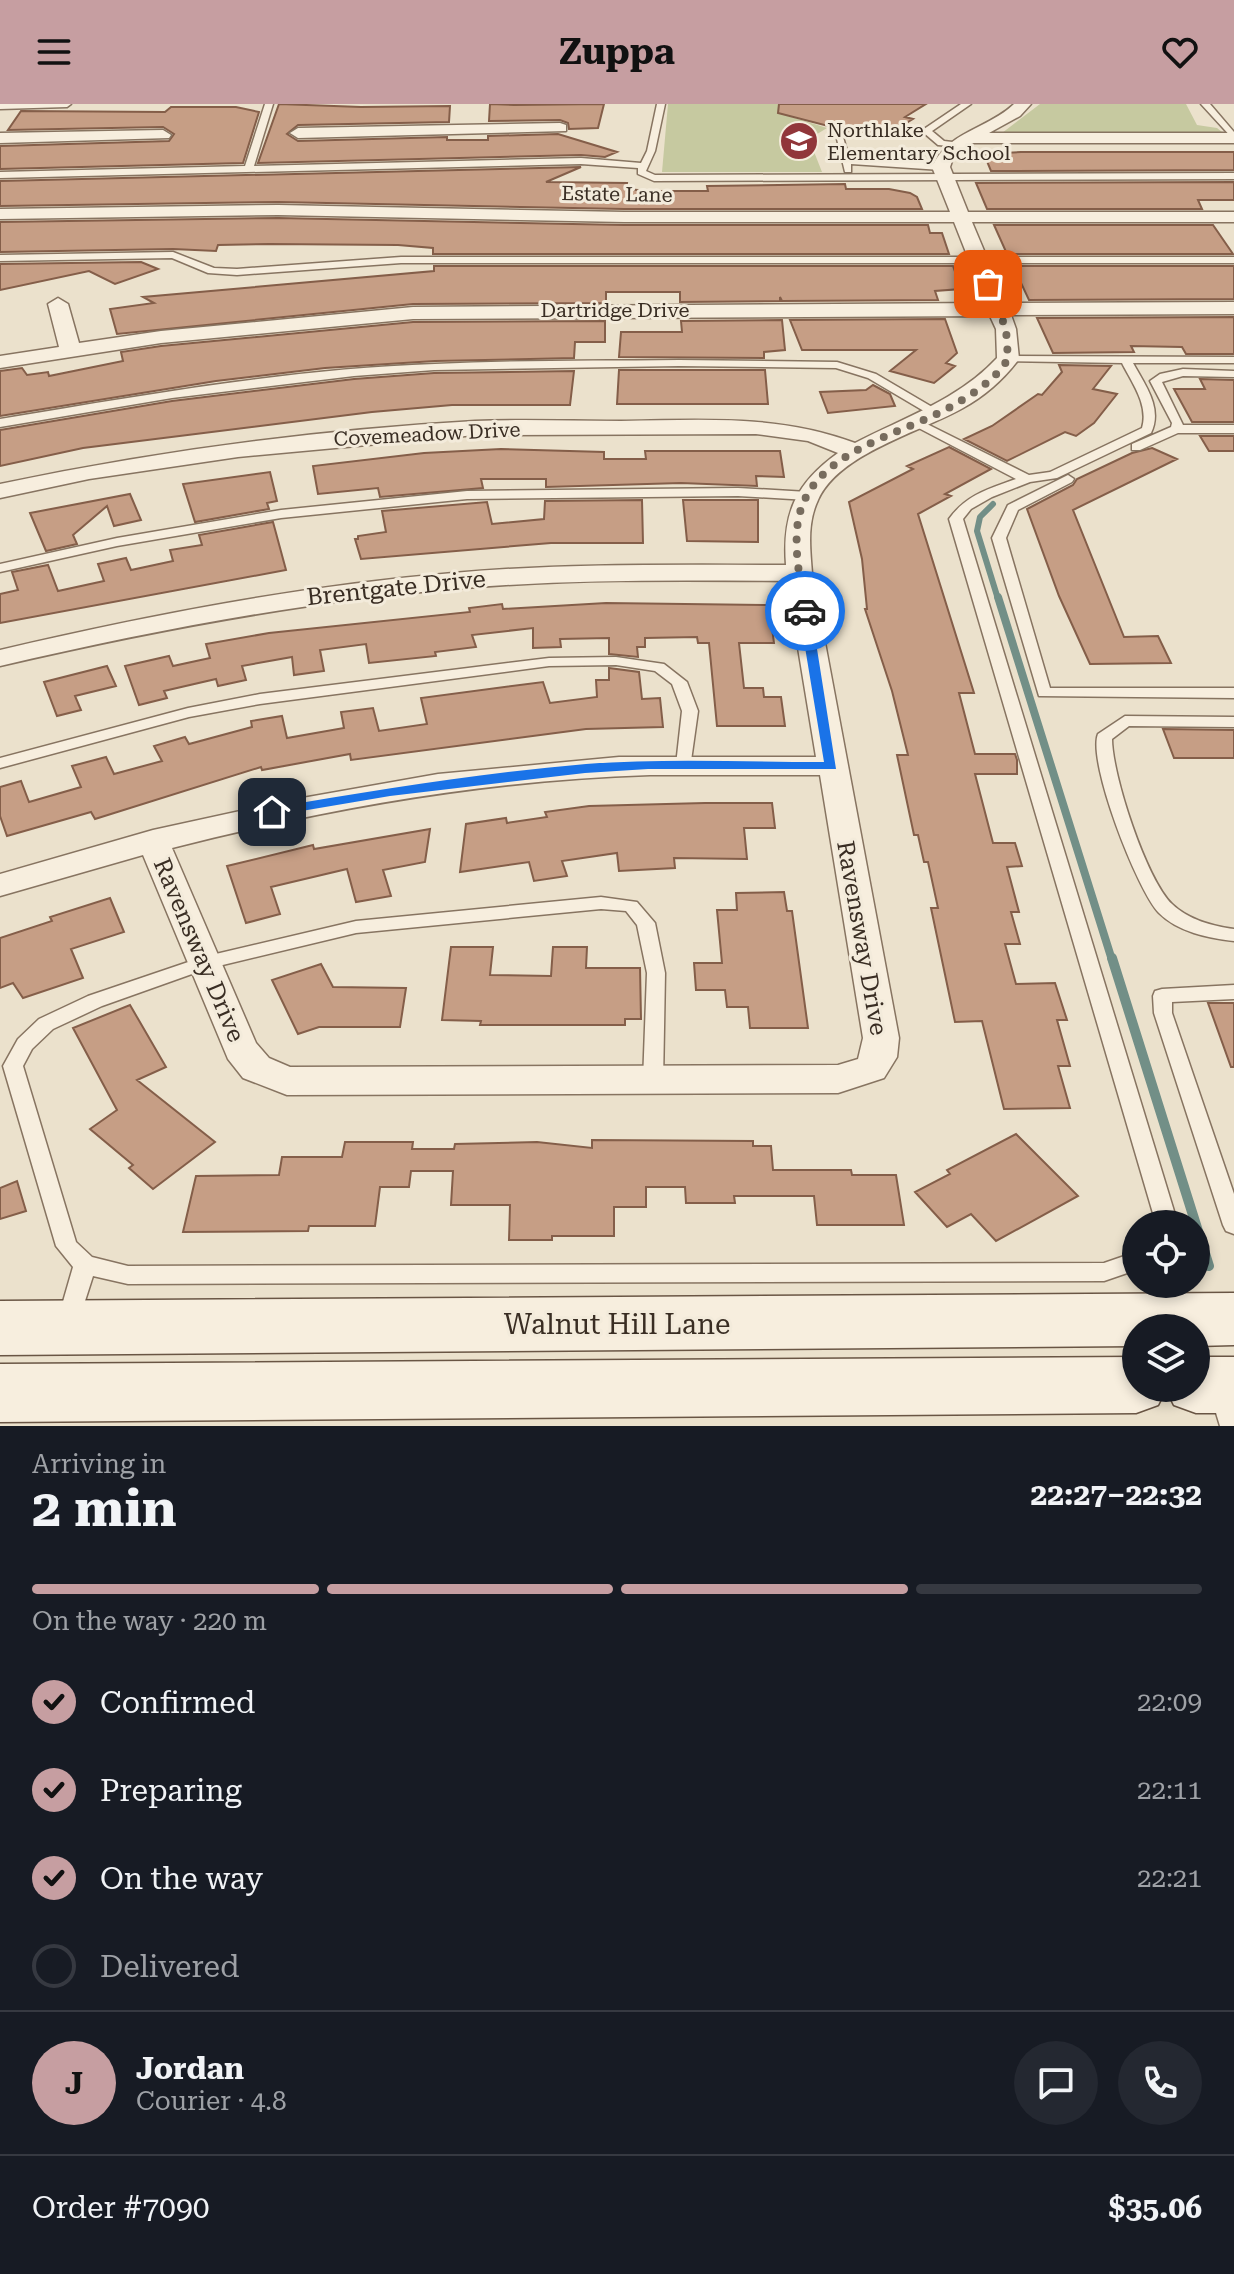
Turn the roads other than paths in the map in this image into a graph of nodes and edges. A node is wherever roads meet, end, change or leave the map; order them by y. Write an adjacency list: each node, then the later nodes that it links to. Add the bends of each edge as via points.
1 (67, 104): 7 (lane)
2 (269, 104): 17 (lane)
3 (661, 104): 16 (lane, via 651,151)
4 (967, 104): 14 (lane, via 927,131 941,143)
5 (1023, 104): 14 (street)
6 (1205, 104): 10 (lane)
7 (0, 106)
8 (560, 128): 9 (street, via 466,123)
9 (298, 133)
10 (1232, 133): 14 (street)
11 (163, 135): 13 (street)
12 (839, 137): 15 (lane)
13 (0, 138)
14 (964, 142): 18 (street, via 948,151)
15 (846, 161): 18 (lane); 20 (lane)
16 (642, 166): 17 (lane, via 581,161); 18 (lane, via 642,175 654,178)
17 (249, 169): 19 (lane)
18 (943, 172): 21 (lane); 23 (street)
19 (0, 175)
20 (849, 175)
21 (1234, 176)
22 (0, 214): 23 (street, Estate Lane, via 278,210)
23 (961, 217): 24 (street, Estate Lane); 26 (street)
24 (1234, 217)
25 (0, 258): 26 (lane, via 173,255 212,271 237,272 401,260)
26 (978, 260): 27 (lane); 30 (street)
27 (1234, 260)
28 (58, 304): 31 (street)
29 (1234, 308): 30 (street, Dartridge Drive)
30 (998, 309): 31 (street, Dartridge Drive, via 413,313); 32 (street)
31 (70, 350): 35 (street, Dartridge Drive)
32 (1008, 359): 33 (lane); 37 (street, Ravensway Drive, via 987,383)
33 (1126, 360): 34 (lane); 43 (lane, via 1151,410 1147,430 1053,475)
34 (1234, 360)
35 (0, 362)
36 (1234, 374): 40 (lane, via 1174,374 1156,381 1178,423)
37 (938, 414): 38 (lane, via 872,376 837,365 679,363 354,373 172,394); 39 (street, Ravensway Drive)
38 (0, 423)
39 (917, 424): 42 (street, Ravensway Drive); 43 (lane)
40 (1176, 429): 41 (lane); 49 (lane, via 1032,496 1013,508 999,538 1044,693)
41 (1234, 429)
42 (855, 451): 44 (street, Covemeadow Drive, via 813,435 756,427 476,428 222,452); 45 (street, Ravensway Drive)
43 (1027, 479): 60 (lane, via 966,506 956,519 958,535)
44 (0, 491)
45 (808, 496): 46 (lane, via 467,495 267,517 129,539); 47 (street, Ravensway Drive, via 797,529)
46 (0, 568)
47 (799, 573): 48 (street, Brentgate Drive, via 581,573 442,582 261,603); 53 (street, Ravensway Drive)
48 (0, 658)
49 (1234, 693)
50 (1234, 722): 56 (lane, via 1125,721 1104,737 1104,757 1148,884 1164,907 1185,922)
51 (0, 763): 52 (lane, via 260,699 549,662 616,661 659,667 679,682 690,711)
52 (684, 765): 53 (street); 54 (street, via 585,769 390,792)
53 (832, 766): 59 (street, Ravensway Drive, via 881,1038 876,1066 838,1079)
54 (153, 840): 55 (street); 57 (street, Ravensway Drive)
55 (0, 885)
56 (1234, 935)
57 (203, 963): 59 (street, Ravensway Drive, via 241,1050 256,1068 287,1081); 59 (lane, via 356,927 601,903 631,906 646,923 656,973); 62 (lane, via 46,1024 25,1044 13,1066 67,1246)
58 (1234, 992): 61 (lane, via 1162,996 1163,1013)
59 (653, 1082)
60 (1163, 1210)
61 (1234, 1225)
62 (85, 1265): 63 (lane, via 128,1275 1104,1272); 66 (lane)
63 (1122, 1266)
64 (1234, 1319): 66 (main road, Walnut Hill Lane)
65 (0, 1328): 66 (main road, Walnut Hill Lane)
66 (66, 1328)
67 (1122, 1385): 68 (main road)
68 (0, 1393)

